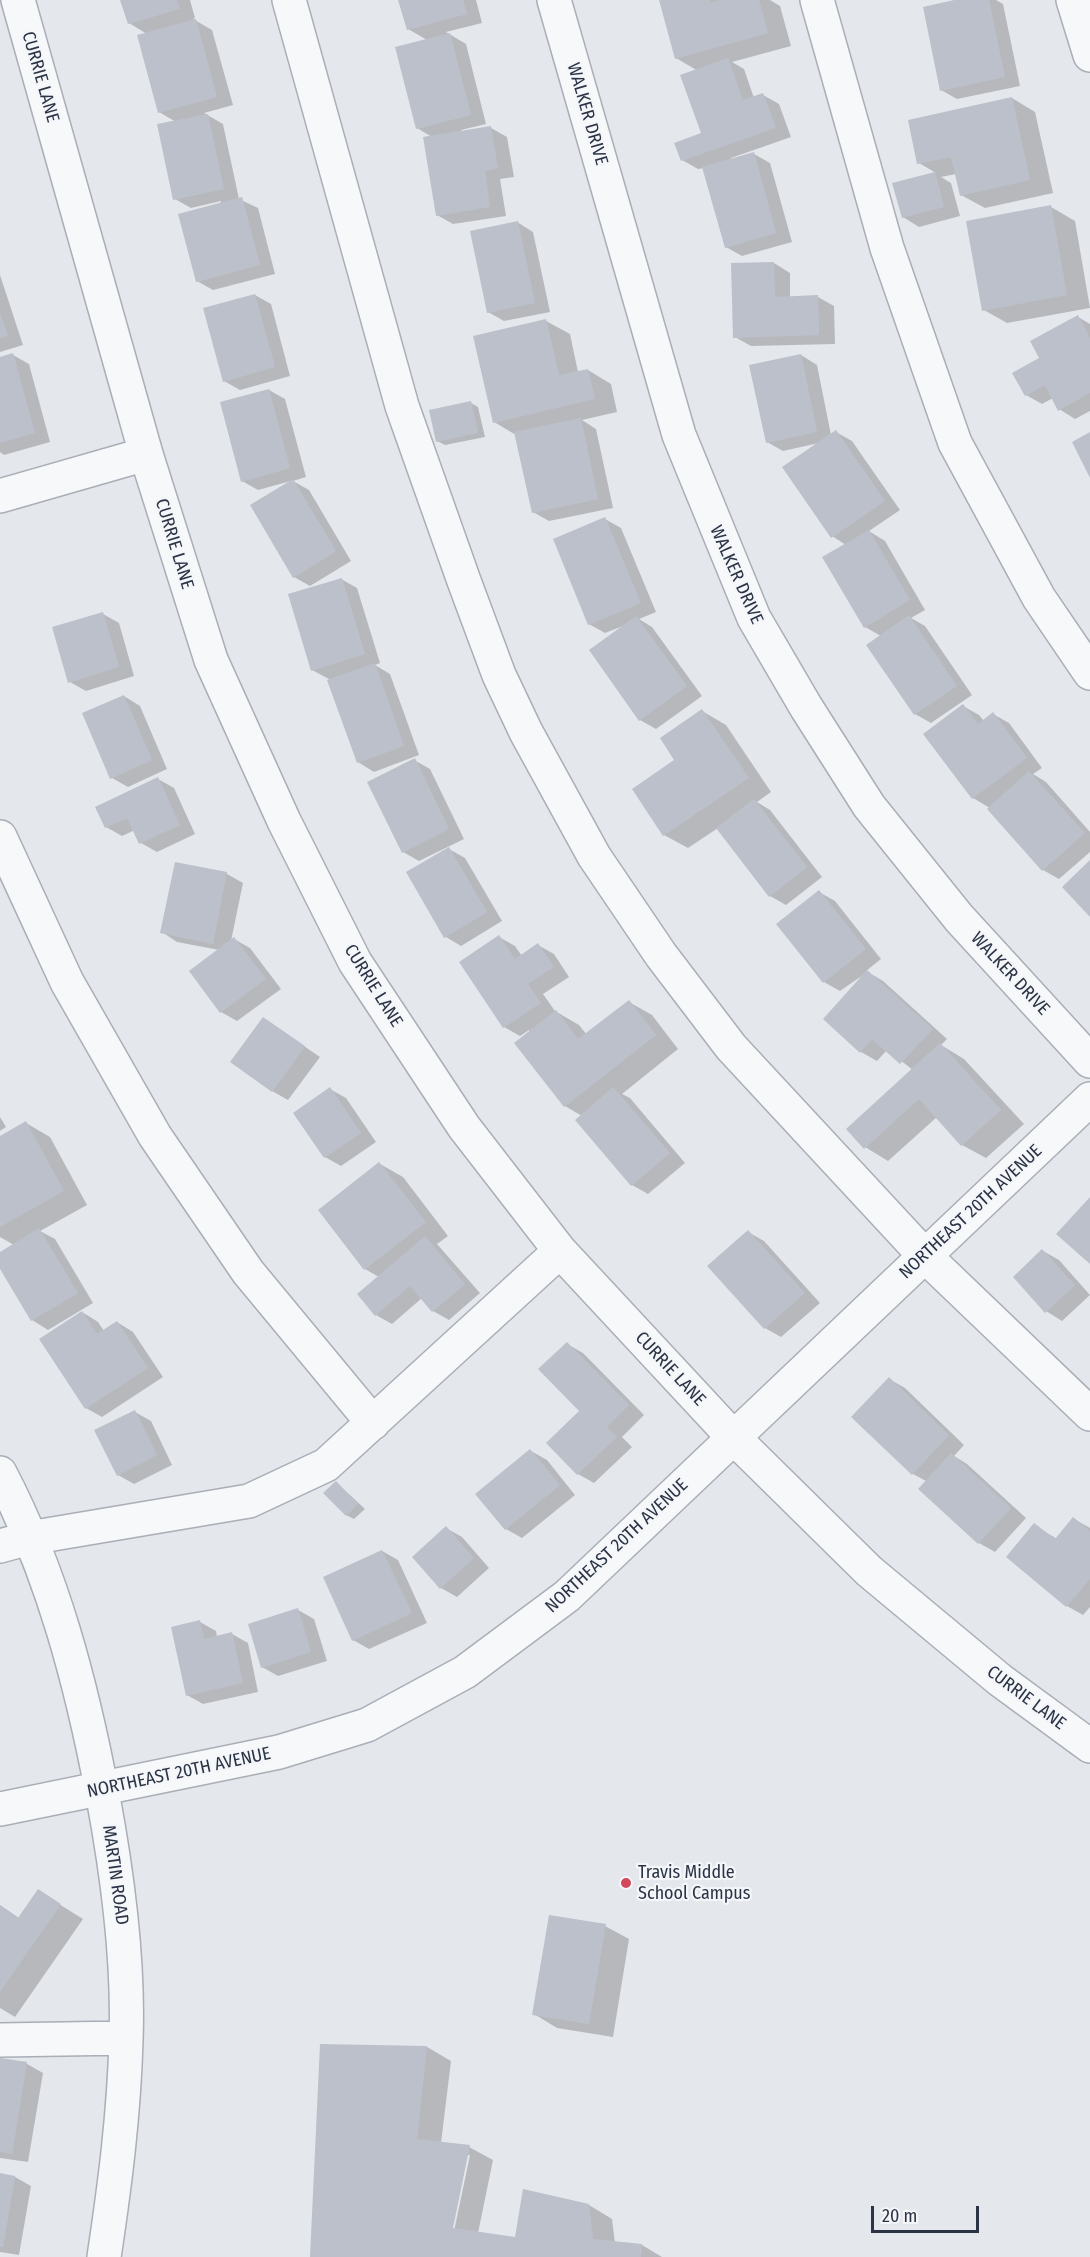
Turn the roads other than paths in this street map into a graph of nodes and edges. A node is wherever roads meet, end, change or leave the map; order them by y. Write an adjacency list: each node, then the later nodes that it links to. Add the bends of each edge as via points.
1 (18, 0): 7 (street, CURRIE LANE)
2 (289, 0): 14 (street, via 402,406 499,675 526,732 594,856 661,955 731,1047)
3 (555, 0): 11 (street, WALKER DRIVE, via 679,435 754,618 869,806 959,918)
4 (818, 0): 9 (street, via 887,248 955,443 1040,598)
5 (1073, 0): 6 (street)
6 (1090, 55)
7 (146, 454): 8 (street); 13 (street, CURRIE LANE, via 211,660 284,821 355,962 464,1127)
8 (0, 496)
9 (1090, 673)
10 (0, 837): 16 (street, via 68,982 155,1136 248,1272)
11 (1090, 1061)
12 (1090, 1099): 14 (street, NORTHEAST 20TH AVENUE)
13 (560, 1251): 16 (street); 17 (street, CURRIE LANE)
14 (925, 1256): 15 (street); 17 (street, NORTHEAST 20TH AVENUE)
15 (1090, 1414)
16 (373, 1423): 19 (street, via 326,1465 249,1501)
17 (734, 1437): 20 (street, CURRIE LANE, via 869,1571 1000,1680); 21 (street, NORTHEAST 20TH AVENUE, via 567,1596 465,1672 367,1725 279,1752)
18 (0, 1473): 19 (street, MARTIN ROAD)
19 (14, 1542): 21 (street, MARTIN ROAD, via 50,1589 92,1737)
20 (1090, 1746)
21 (102, 1790): 22 (street, NORTHEAST 20TH AVENUE); 23 (street, MARTIN ROAD, via 121,1920)
22 (0, 1809)
23 (126, 2038): 24 (street); 25 (street, MARTIN ROAD, via 121,2143)
24 (0, 2040)
25 (104, 2257)

